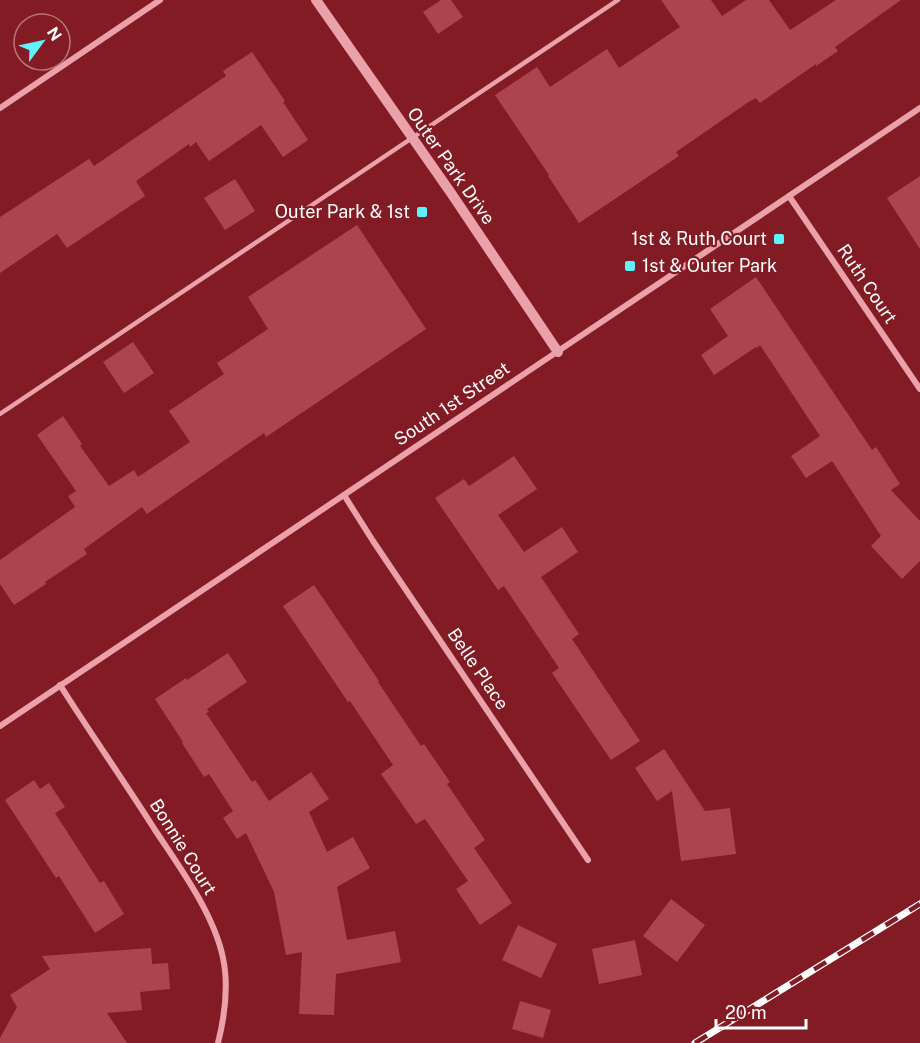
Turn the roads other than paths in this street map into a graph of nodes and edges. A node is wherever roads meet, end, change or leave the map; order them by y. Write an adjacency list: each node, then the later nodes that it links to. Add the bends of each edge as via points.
1 (160, 0): 4 (street)
2 (316, 0): 6 (street, Outer Park Drive)
3 (618, 0): 6 (lane)
4 (0, 108)
5 (920, 108): 7 (street, South 1st Street)
6 (412, 138): 8 (street, Outer Park Drive); 10 (lane)
7 (789, 196): 8 (street, South 1st Street); 9 (street, Ruth Court)
8 (558, 352): 11 (street, South 1st Street)
9 (920, 389)
10 (0, 414)
11 (344, 495): 12 (street, South 1st Street); 14 (street, Belle Place)
12 (60, 685): 13 (street, South 1st Street); 15 (street, Bonnie Court, via 187,878 215,930 226,985)
13 (0, 726)
14 (588, 860)
15 (218, 1043)

